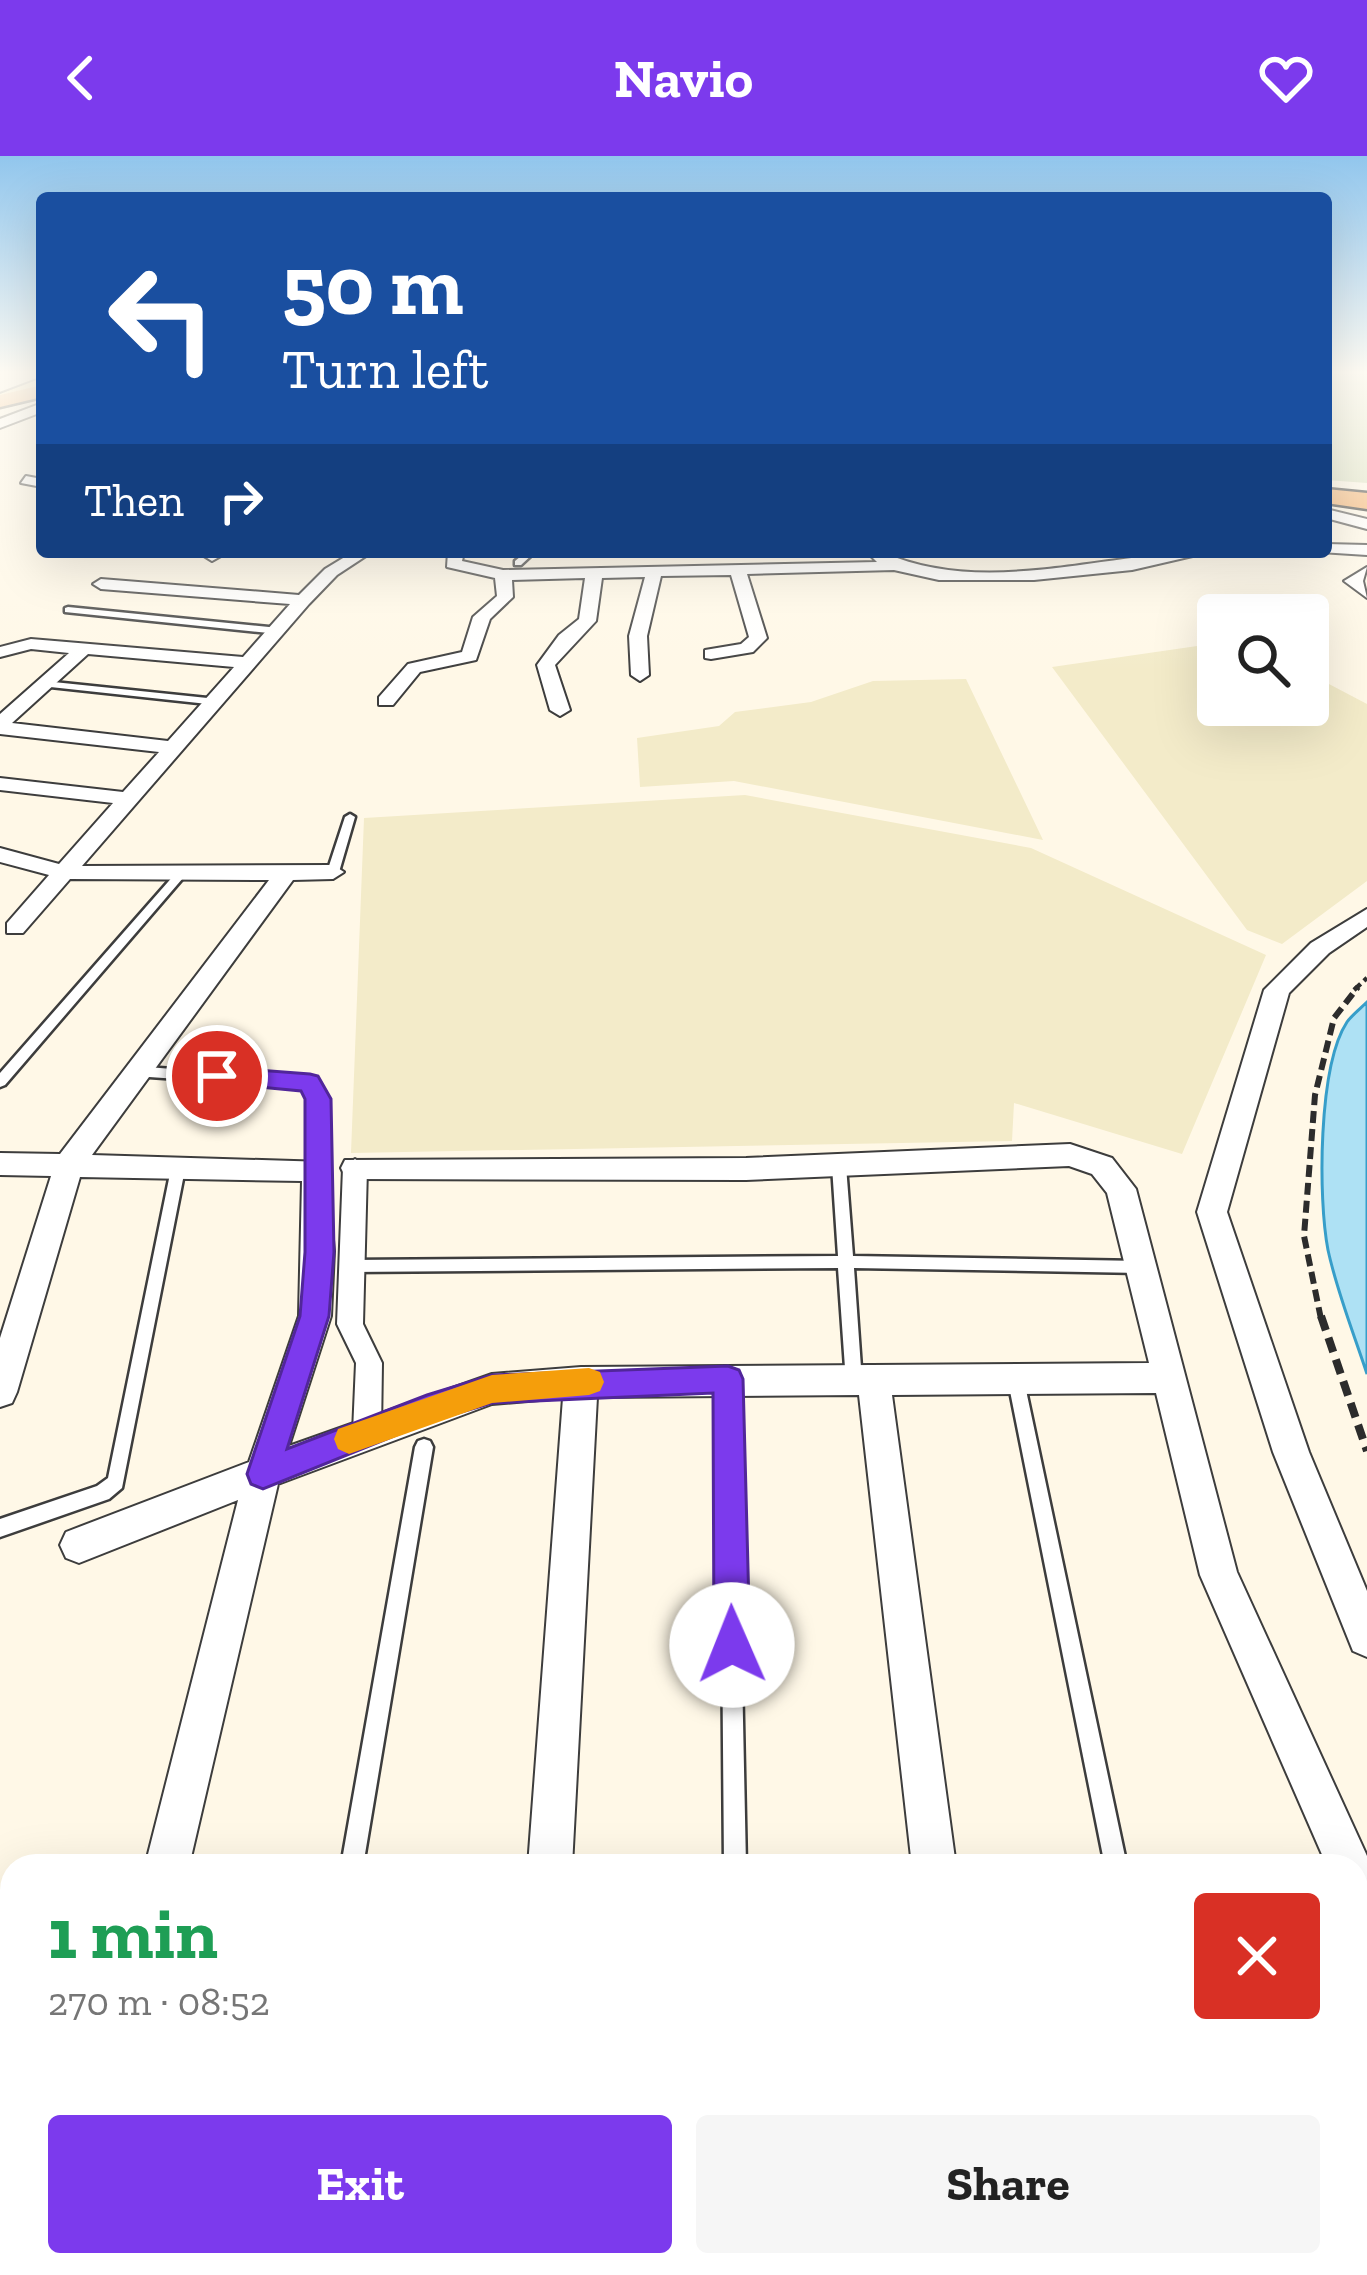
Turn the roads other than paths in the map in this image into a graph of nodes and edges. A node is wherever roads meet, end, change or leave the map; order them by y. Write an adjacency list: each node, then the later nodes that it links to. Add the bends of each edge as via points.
1 (1332, 488): 2 (highway)
2 (1367, 491)
3 (1332, 497): 4 (highway)
4 (1367, 501)
5 (1332, 514): 6 (street)
6 (1367, 524)
7 (1332, 549): 8 (street)
8 (1367, 550)
9 (354, 558): 22 (street)
10 (454, 558): 15 (street, via 463,569)
11 (524, 558): 15 (lane)
12 (884, 558): 14 (street)
13 (1167, 558): 14 (street, via 1079,573 923,575)
14 (893, 566): 16 (street)
15 (511, 569): 19 (street); 31 (street, via 505,597 482,617 470,656 414,668)
16 (738, 572): 18 (street); 27 (street, via 758,638)
17 (1367, 572): 21 (street, via 1352,581)
18 (654, 573): 19 (street); 29 (street, via 638,637)
19 (594, 574): 33 (street, via 587,621 546,665)
20 (101, 584): 22 (street)
21 (1367, 593)
22 (303, 599): 24 (street)
23 (68, 610): 24 (lane)
24 (279, 631): 28 (street)
25 (82, 650): 26 (street, via 31,644); 28 (street); 30 (street)
26 (0, 652)
27 (711, 654)
28 (251, 663): 32 (street)
29 (640, 675)
30 (44, 684): 32 (lane); 34 (street)
31 (386, 701)
32 (217, 702): 35 (street)
33 (560, 710)
34 (0, 726): 35 (street)
35 (176, 748): 37 (street)
36 (0, 784): 37 (street)
37 (130, 799): 40 (street)
38 (350, 817): 41 (lane)
39 (0, 855): 40 (street)
40 (64, 872): 43 (street); 45 (street)
41 (333, 872): 42 (street)
42 (286, 874): 43 (street); 46 (street)
43 (178, 876): 47 (lane)
44 (1367, 916): 68 (street, via 1277,990 1212,1211 1291,1453)
45 (8, 926)
46 (135, 1072): 49 (street); 53 (lane, via 314,1084)
47 (0, 1082)
48 (0, 1164): 49 (street)
49 (69, 1164): 52 (street); 62 (street)
50 (839, 1166): 51 (street); 54 (lane); 56 (street, via 1090,1159 1121,1190)
51 (355, 1168): 55 (street)
52 (178, 1169): 53 (street); 66 (lane, via 116,1482)
53 (316, 1170): 65 (street, via 315,1316)
54 (846, 1262): 55 (lane); 56 (lane); 61 (lane)
55 (350, 1266): 63 (street, via 350,1324 369,1364)
56 (1141, 1268): 58 (street)
57 (1015, 1376): 58 (street); 61 (street); 74 (lane)
58 (1167, 1378): 75 (street, via 1219,1575)
59 (728, 1379): 60 (street); 61 (street); 72 (lane)
60 (581, 1382): 63 (street, via 492,1389); 71 (street)
61 (864, 1383): 73 (street)
62 (0, 1392)
63 (367, 1432): 65 (street)
64 (424, 1447): 70 (lane)
65 (263, 1474): 67 (street); 69 (street)
66 (0, 1528)
67 (79, 1545)
68 (1367, 1637)
69 (170, 1854)
70 (354, 1854)
71 (551, 1854)
72 (735, 1854)
73 (932, 1854)
74 (1114, 1854)
75 (1344, 1854)

